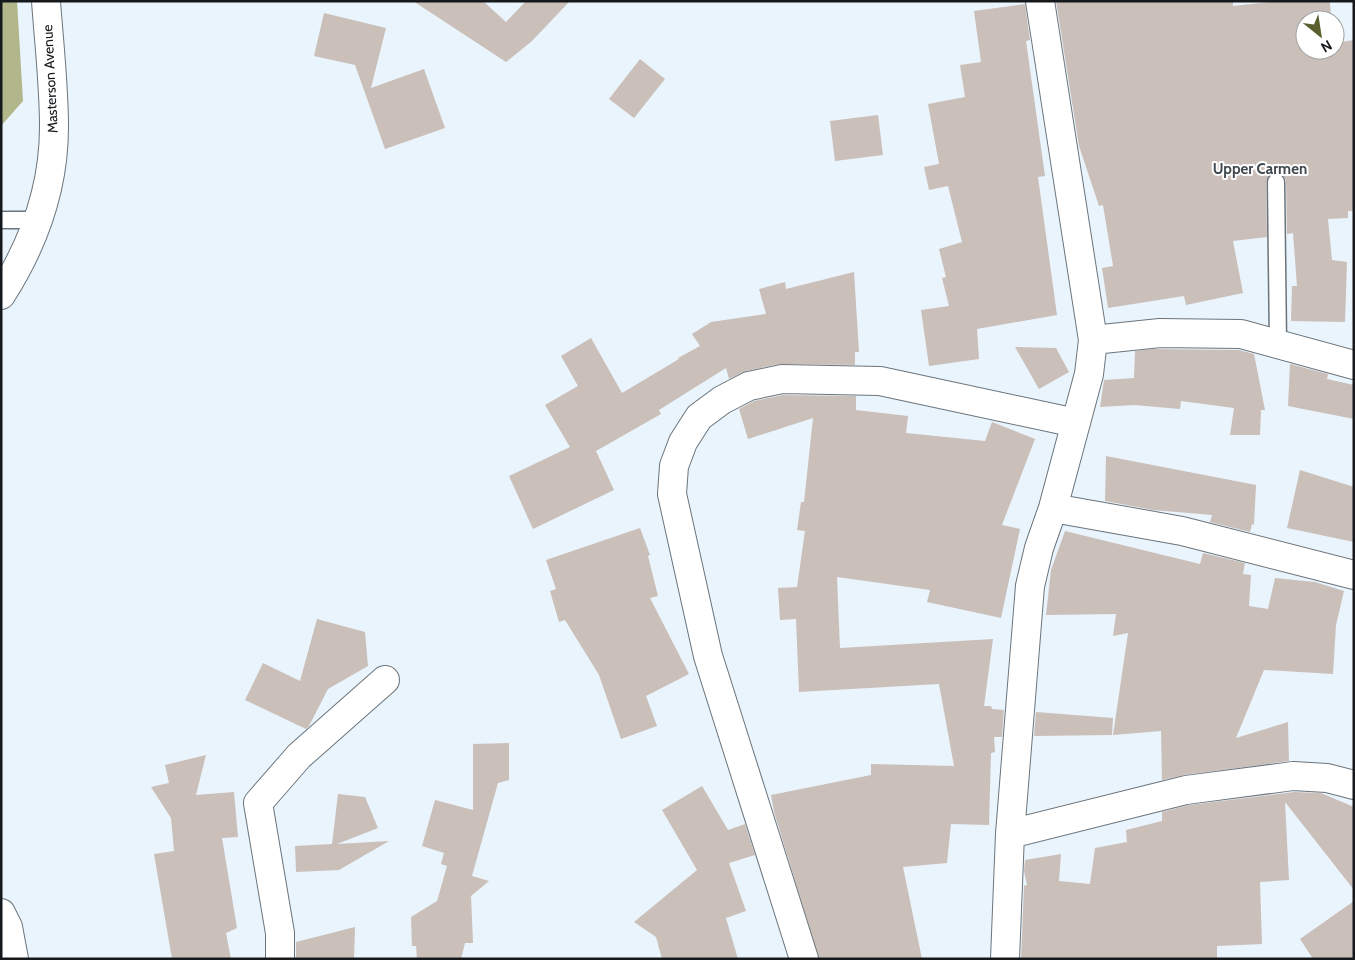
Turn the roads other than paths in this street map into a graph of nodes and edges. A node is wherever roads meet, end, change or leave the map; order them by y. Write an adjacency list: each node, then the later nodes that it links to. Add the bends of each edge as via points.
1 (46, 1): 5 (street, Masterson Avenue, via 54,128 49,178)
2 (1040, 1): 8 (street)
3 (1276, 182): 9 (lane)
4 (1, 220): 5 (lane)
5 (38, 220): 6 (street, Masterson Avenue)
6 (9, 268): 7 (street, Masterson Avenue)
7 (1, 296)
8 (1093, 340): 9 (street, via 1160,333 1202,333 1241,334); 11 (street, via 1089,374)
9 (1278, 344): 10 (street)
10 (1354, 365)
11 (1076, 423): 12 (street); 20 (street, via 880,381 782,380 749,386 722,400 699,417 683,442 674,466 672,494 708,656)
12 (1054, 508): 13 (street, via 1182,531); 16 (street, via 1039,548 1030,586)
13 (1354, 575)
14 (385, 680): 19 (street, via 299,756 258,803 280,933)
15 (1354, 785): 16 (street, via 1327,778 1293,776 1196,789)
16 (1010, 834): 21 (street)
17 (1, 913): 18 (street, via 8,927)
18 (14, 959)
19 (280, 959)
20 (804, 959)
21 (1005, 959)

